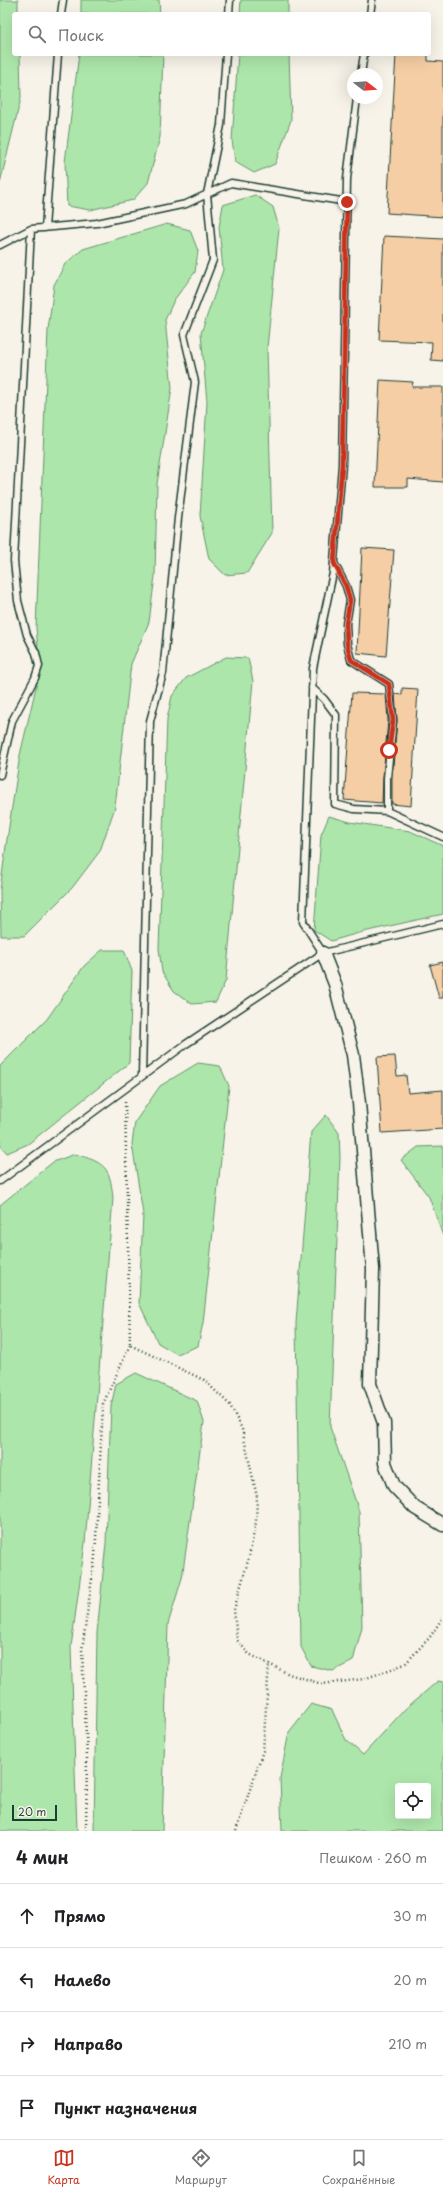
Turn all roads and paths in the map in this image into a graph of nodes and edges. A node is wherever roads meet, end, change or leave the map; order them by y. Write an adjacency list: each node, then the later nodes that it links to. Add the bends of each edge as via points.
1 (62, 0): 4 (lane)
2 (230, 0): 5 (lane)
3 (372, 0): 6 (lane)
4 (61, 12)
5 (229, 12)
6 (370, 12)
7 (58, 56): 14 (lane)
8 (226, 56): 12 (lane, via 221,125)
9 (364, 56): 10 (lane)
10 (361, 68)
11 (356, 104): 13 (lane, via 347,179)
12 (207, 194): 13 (lane, via 231,183); 14 (lane, via 186,204 97,223); 24 (lane, via 213,260 184,335 195,382 178,518 163,674 150,721)
13 (347, 202): 17 (lane, via 342,465)
14 (45, 228): 15 (lane)
15 (31, 229): 16 (lane); 19 (lane, via 14,561 18,601 39,666 12,721)
16 (0, 245)
17 (334, 563): 18 (lane, via 313,668); 20 (lane, via 350,600 346,624 351,660 389,684 393,720 387,778)
18 (312, 688): 20 (lane, via 336,715 335,804 354,809); 23 (lane, via 303,922)
19 (0, 775)
20 (387, 811): 21 (lane)
21 (443, 837)
22 (443, 924): 23 (lane)
23 (323, 953): 24 (lane); 28 (street, via 335,984 353,1055 359,1103 373,1269 370,1384 384,1423 385,1463 394,1486 415,1508)
24 (142, 1076): 25 (lane)
25 (125, 1089): 26 (lane); 27 (path)
26 (0, 1181)
27 (130, 1345): 30 (path, via 204,1380 230,1405 242,1429 257,1497 256,1522 249,1557 234,1610 237,1640 249,1654); 31 (path, via 103,1404 95,1557 82,1650 87,1757)
28 (443, 1524)
29 (443, 1616): 30 (path, via 430,1637 405,1664 364,1679 322,1684 289,1674)
30 (269, 1664): 32 (path, via 263,1751)
31 (86, 1831)
32 (236, 1831)

